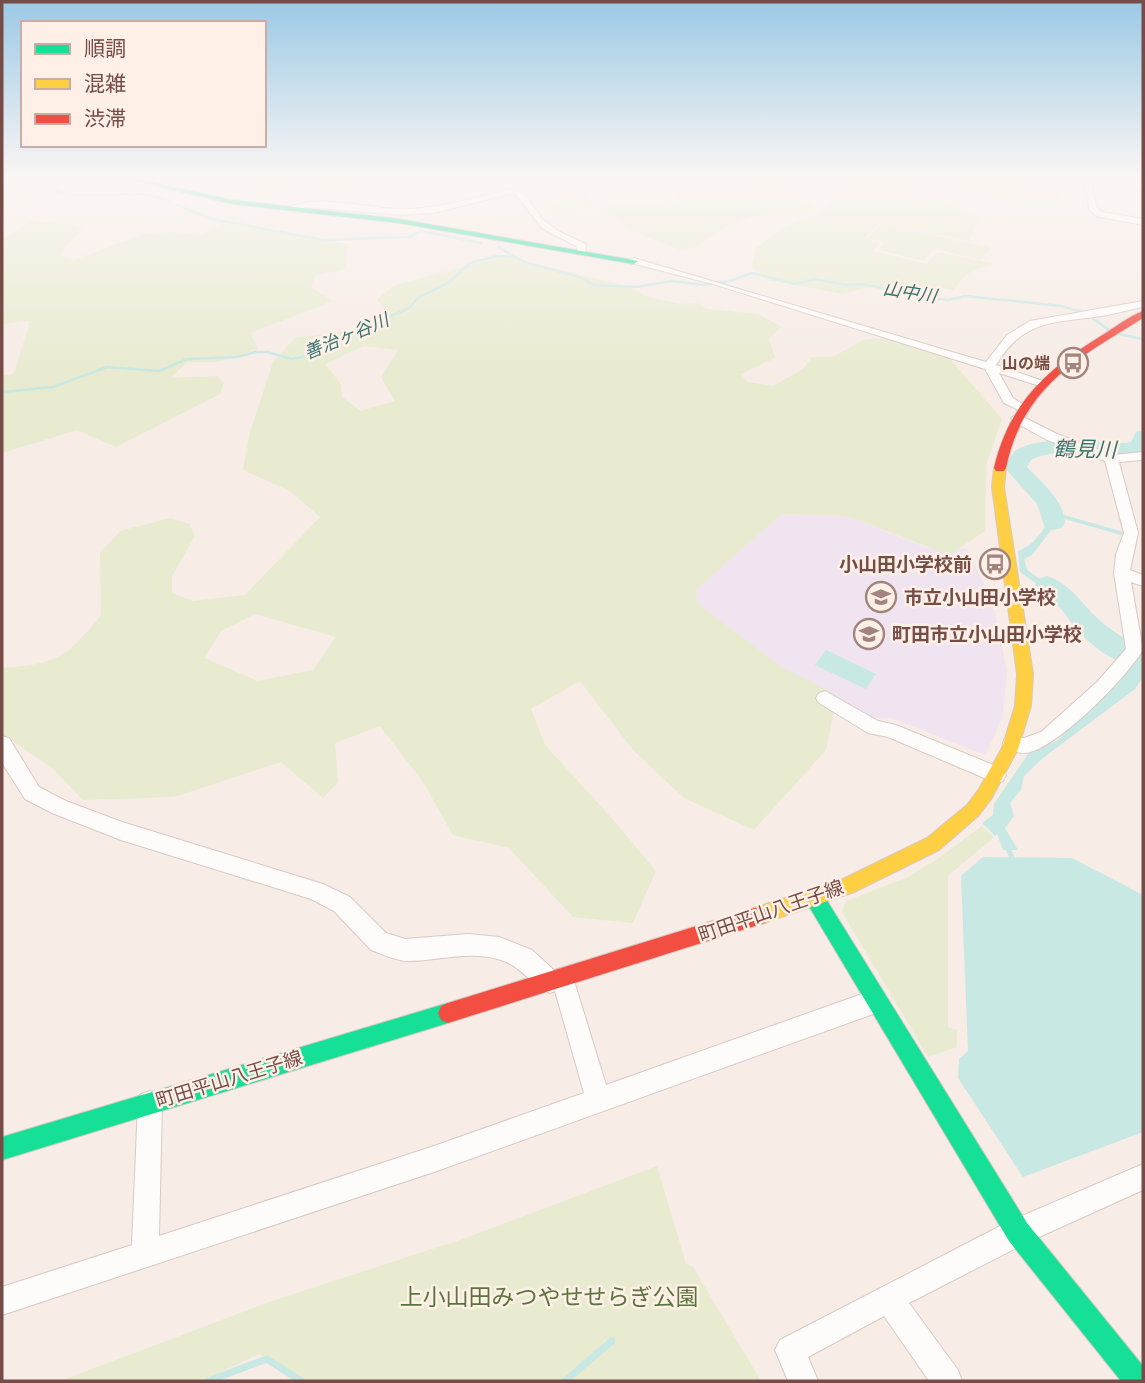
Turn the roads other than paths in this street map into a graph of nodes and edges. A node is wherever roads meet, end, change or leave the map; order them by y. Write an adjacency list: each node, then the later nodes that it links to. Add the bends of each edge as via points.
1 (518, 241): 3 (main road)
2 (573, 241): 3 (street, via 583,246)
3 (582, 251): 4 (main road)
4 (634, 261): 7 (street)
5 (1143, 304): 7 (street, via 1033,322 1015,334)
6 (1143, 314): 8 (main road, 町田平山八王子線, via 1062,364)
7 (989, 366): 8 (street); 9 (street, via 1007,400)
8 (1043, 383): 9 (main road, 町田平山八王子線)
9 (1020, 413): 11 (street, via 1052,437); 17 (main road, 町田平山八王子線, via 1002,449 998,487 1025,674 1023,706)
10 (1143, 456): 11 (street)
11 (1110, 457): 12 (street)
12 (1137, 536): 13 (street, via 1124,554)
13 (1122, 573): 14 (street); 17 (street, via 1130,657 1047,737 1025,746)
14 (1143, 582)
15 (825, 698): 18 (street, via 874,728 890,730)
16 (2, 743): 20 (street, via 32,793 59,807 121,831 316,891 342,904 379,942 405,950 468,945 499,948)
17 (1012, 743): 18 (main road, 町田平山八王子線)
18 (996, 775): 19 (main road, 町田平山八王子線, via 973,810 933,844 879,872)
19 (814, 897): 20 (main road, 町田平山八王子線); 21 (main road)
20 (557, 980): 22 (street); 23 (main road, 町田平山八王子線)
21 (876, 1001): 22 (street); 26 (main road)
22 (598, 1100): 27 (street)
23 (150, 1103): 24 (main road, 町田平山八王子線); 27 (street)
24 (2, 1149)
25 (1141, 1181): 26 (street)
26 (1018, 1232): 28 (street); 32 (main road)
27 (145, 1254): 29 (street)
28 (889, 1298): 30 (street, via 790,1350); 31 (street)
29 (2, 1301)
30 (803, 1381)
31 (947, 1381)
32 (1138, 1381)

